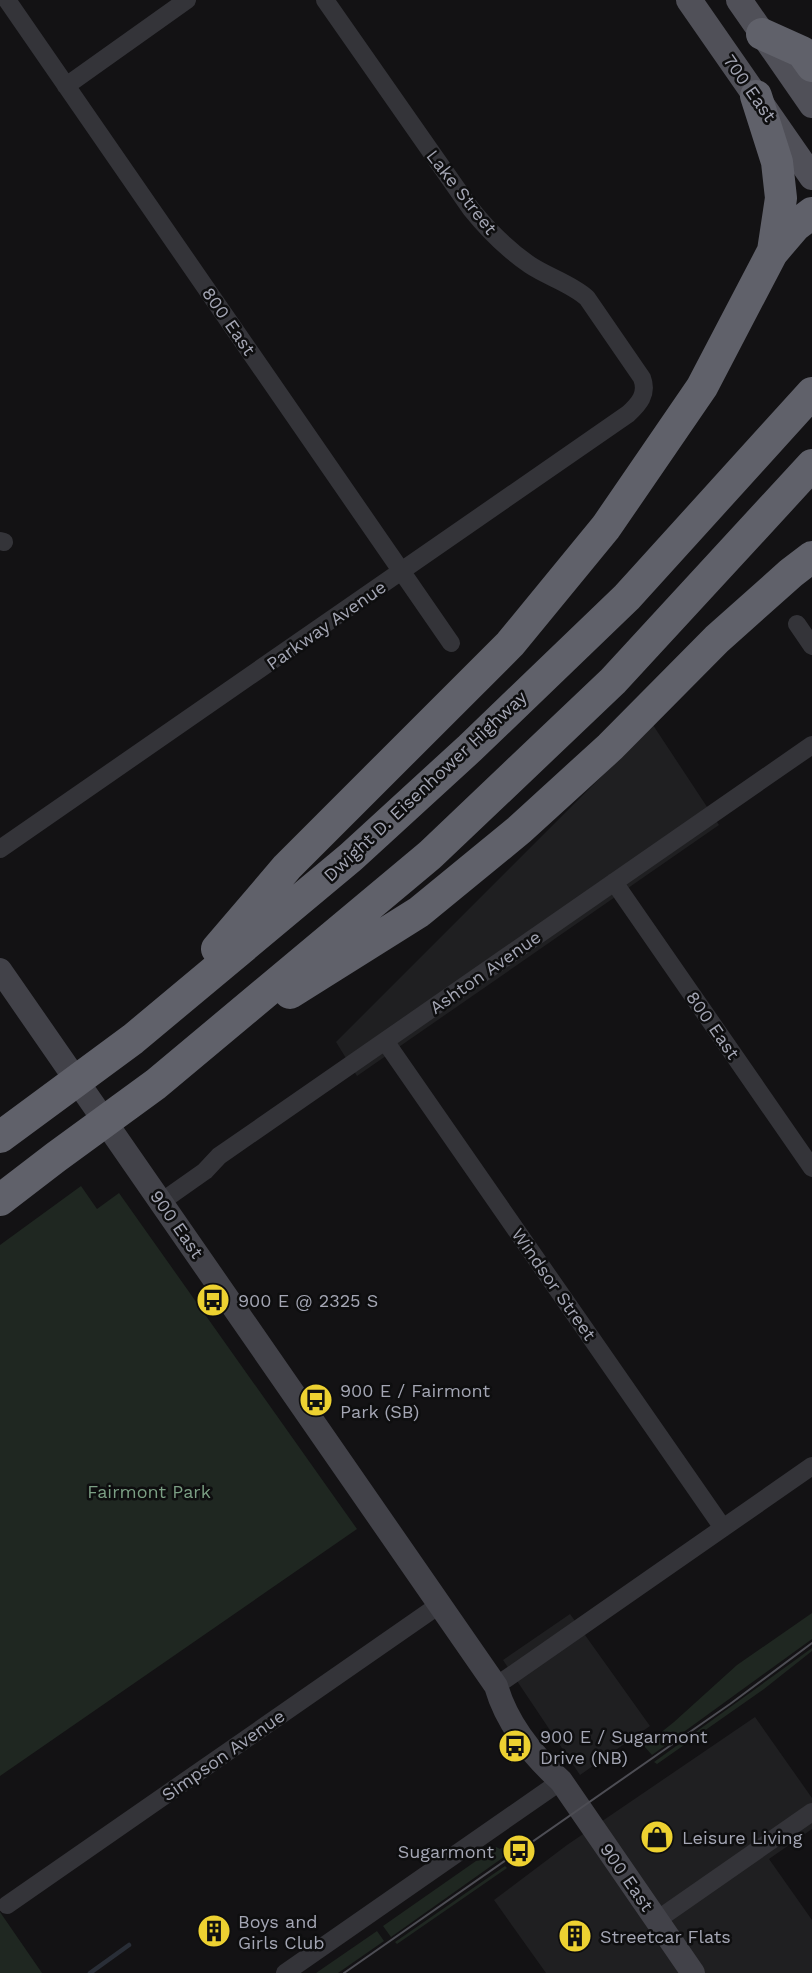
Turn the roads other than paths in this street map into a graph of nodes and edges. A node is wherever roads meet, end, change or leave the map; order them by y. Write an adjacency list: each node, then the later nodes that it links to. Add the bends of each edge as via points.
1 (7, 0): 8 (street, 800 East)
2 (187, 0): 8 (street)
3 (325, 0): 14 (street, Lake Street, via 471,209 521,258 587,298 642,378)
4 (689, 0): 9 (main road, 700 East)
5 (739, 0): 6 (main road)
6 (762, 34): 7 (highway, via 802,52); 10 (main road)
7 (812, 66)
8 (66, 86): 18 (street, 800 East)
9 (756, 96): 11 (main road, 700 East); 13 (highway, via 780,185)
10 (812, 105)
11 (812, 177)
12 (812, 212): 13 (highway)
13 (772, 253): 26 (highway, via 702,387 606,527 510,644 287,867)
14 (645, 392): 18 (street, Parkway Avenue, via 628,414)
15 (812, 393): 26 (highway, Dwight D. Eisenhower Highway, via 627,597 480,738 351,857)
16 (812, 465): 28 (highway, via 613,681 439,846)
17 (812, 557): 28 (highway, via 717,639 519,830 419,912)
18 (402, 572): 20 (street, 800 East); 23 (street, Parkway Avenue)
19 (797, 624): 21 (street)
20 (451, 643)
21 (812, 646)
22 (812, 745): 24 (street, Ashton Avenue)
23 (0, 849)
24 (614, 882): 27 (street, Ashton Avenue); 30 (street, 800 East)
25 (0, 971): 32 (street, 900 East)
26 (159, 1017): 29 (highway, Dwight D. Eisenhower Highway)
27 (385, 1041): 32 (street, Ashton Avenue, via 219,1156); 34 (street, Windsor Street)
28 (185, 1059): 31 (highway)
29 (0, 1137)
30 (812, 1168)
31 (0, 1200)
32 (161, 1202): 35 (street, 900 East)
33 (812, 1465): 34 (street)
34 (723, 1528): 36 (street)
35 (439, 1605): 36 (street, 900 East); 39 (street, Simpson Avenue)
36 (496, 1686): 37 (street, 900 East, via 515,1701 551,1752)
37 (561, 1782): 40 (street, 900 East); 41 (street)
38 (812, 1812): 40 (street)
39 (7, 1905)
40 (657, 1920): 42 (street, 900 East)
41 (285, 1973)
42 (694, 1973)

